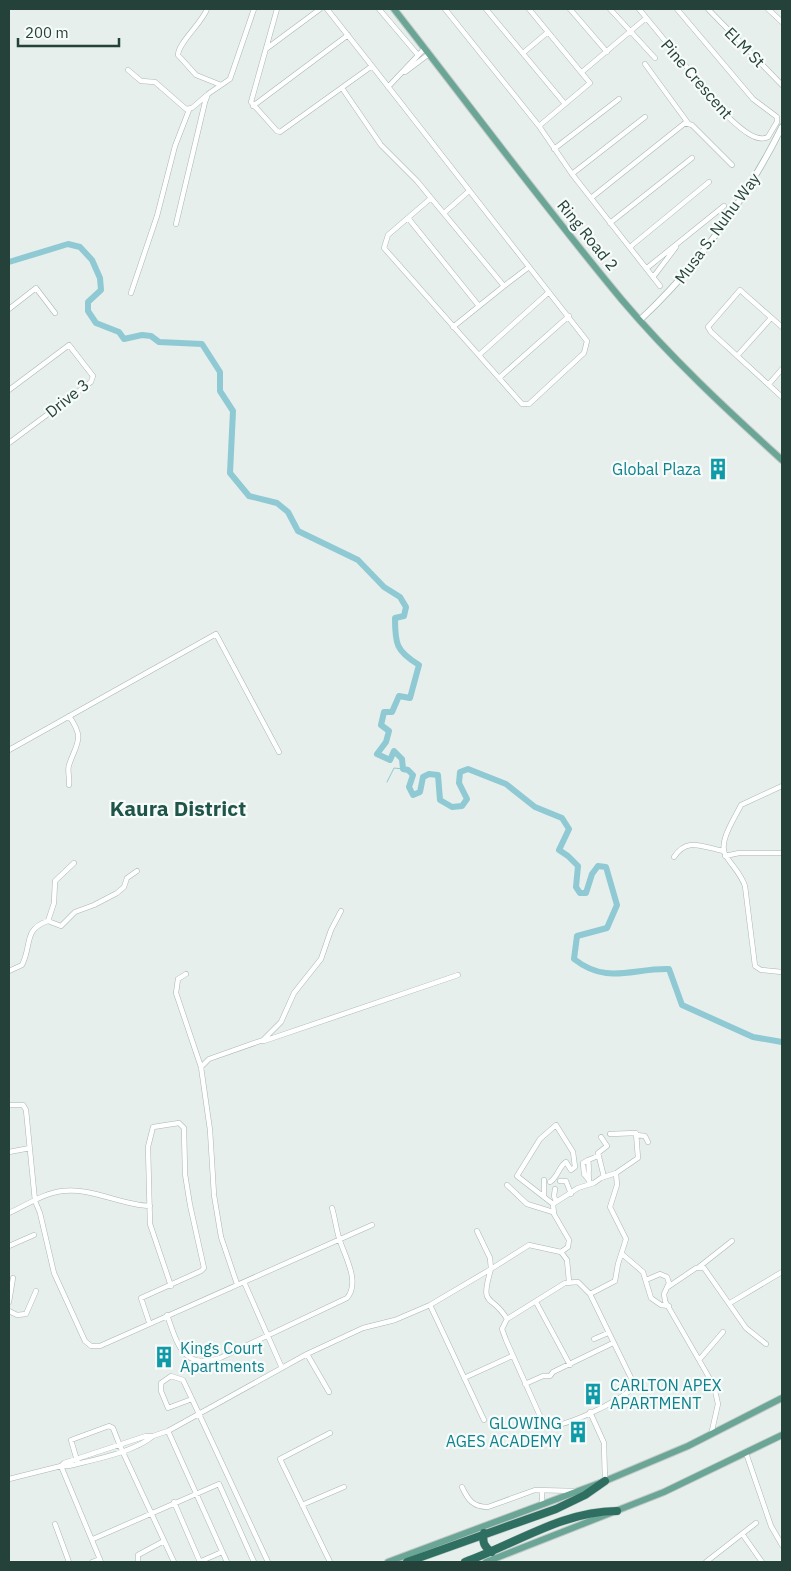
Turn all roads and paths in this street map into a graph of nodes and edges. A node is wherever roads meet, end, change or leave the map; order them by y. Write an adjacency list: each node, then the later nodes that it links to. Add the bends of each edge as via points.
1 (207, 9): 34 (street, via 203,19 180,47 178,55 196,75)
2 (254, 9): 34 (street, via 230,79)
3 (277, 9): 22 (street)
4 (320, 9): 22 (street)
5 (327, 9): 21 (street)
6 (379, 9): 26 (street)
7 (394, 9): 23 (main road, Ring Road 2)
8 (445, 9): 44 (street)
9 (486, 9): 25 (street)
10 (529, 9): 19 (street)
11 (570, 9): 24 (street)
12 (610, 9): 20 (street)
13 (640, 9): 17 (street, Pine Crescent)
14 (677, 9): 17 (street, Pine Crescent, via 752,99 778,117 764,140 742,129 726,115)
15 (708, 9): 33 (street, ELM St)
16 (768, 9): 18 (street)
17 (646, 18): 20 (street)
18 (782, 22)
19 (548, 32): 25 (street); 31 (street)
20 (631, 32): 24 (street); 27 (street)
21 (348, 35): 29 (street); 40 (street)
22 (265, 50): 40 (street, via 251,100)
23 (427, 51): 26 (street); 32 (street); 73 (main road, Ring Road 2, via 584,254)
24 (607, 52): 31 (street)
25 (523, 53): 39 (street)
26 (418, 55): 32 (street)
27 (654, 58)
28 (645, 64): 43 (street)
29 (372, 66): 35 (street); 36 (street)
30 (128, 70): 41 (street, via 141,81 155,82)
31 (582, 72): 39 (street, via 589,85)
32 (404, 73): 35 (street)
33 (782, 84)
34 (221, 85): 37 (street)
35 (388, 87): 51 (street)
36 (342, 88): 40 (street, via 280,132); 52 (street, via 381,145)
37 (208, 94): 41 (street); 58 (street)
38 (619, 99): 46 (street)
39 (565, 104): 44 (street)
40 (253, 106)
41 (189, 110): 67 (street, via 174,146 157,216)
42 (645, 116): 49 (street)
43 (688, 123): 48 (street); 53 (street)
44 (539, 126): 46 (street)
45 (782, 127): 73 (street, Musa S. Nuhu Way, via 760,169 723,223 677,284)
46 (554, 149): 49 (street)
47 (692, 158): 57 (street)
48 (732, 165)
49 (572, 174): 53 (street)
50 (709, 182): 60 (street)
51 (468, 191): 55 (street); 61 (street)
52 (431, 198): 55 (street); 56 (street)
53 (591, 198): 57 (street)
54 (724, 206): 59 (street)
55 (444, 213): 64 (street)
56 (408, 218): 68 (street); 74 (street, via 388,236 384,248)
57 (610, 223): 60 (street)
58 (176, 224)
59 (681, 240): 62 (street); 63 (street)
60 (630, 247): 62 (street)
61 (529, 267): 64 (street); 66 (street)
62 (647, 268): 63 (street)
63 (654, 276): 65 (street)
64 (504, 286): 68 (street)
65 (660, 286)
66 (550, 292): 71 (street); 76 (street)
67 (131, 293)
68 (479, 306): 74 (street)
69 (9, 309): 70 (street, via 36,288)
70 (55, 313)
71 (568, 316): 79 (street); 79 (street, via 586,338 587,348 529,404 522,404)
72 (771, 318): 75 (street); 77 (street); 77 (street, via 738,290 708,327)
73 (640, 320): 84 (main road, Ring Road 2, via 701,385)
74 (453, 327): 76 (street)
75 (782, 327)
76 (479, 356): 79 (street)
77 (737, 356): 80 (street)
78 (782, 370): 80 (street)
79 (499, 378)
80 (769, 384): 82 (street)
81 (9, 390): 83 (street, Drive 3, via 70,345 93,374 93,380)
82 (782, 397)
83 (9, 443)
84 (782, 460)
85 (69, 716): 86 (street); 87 (street, via 216,634); 88 (street, via 77,727 79,738 68,766)
86 (9, 750)
87 (279, 752)
88 (69, 785)
89 (782, 786): 90 (street, via 741,805 724,841)
90 (724, 853): 91 (street); 92 (street, via 696,844 680,849); 98 (street, via 745,886 755,966 761,970)
91 (782, 853)
92 (674, 857)
93 (74, 863): 96 (street, via 55,881 54,903)
94 (138, 871): 96 (street, via 127,878 117,893 75,912 60,926)
95 (341, 911): 101 (street, via 319,962 294,993 281,1022)
96 (48, 921): 97 (street, via 32,930 22,965)
97 (9, 971)
98 (782, 972)
99 (186, 974): 102 (street, via 178,979 176,993)
100 (458, 975): 101 (street)
101 (258, 1043): 102 (street, via 209,1059)
102 (201, 1067): 143 (street, via 210,1130 214,1195 221,1237)
103 (9, 1105): 109 (street, via 25,1107)
104 (640, 1129): 106 (street)
105 (610, 1134): 106 (street)
106 (636, 1134): 108 (street, via 645,1136); 112 (street, via 638,1158)
107 (601, 1136): 111 (street, via 607,1146)
108 (648, 1142)
109 (30, 1148): 110 (street); 122 (street)
110 (9, 1152)
111 (598, 1156): 113 (street); 116 (street, via 583,1163 584,1174)
112 (616, 1172): 113 (street); 135 (street, via 617,1185 610,1207 626,1239)
113 (604, 1177): 116 (street)
114 (544, 1180): 121 (street)
115 (560, 1181): 120 (street, via 566,1181)
116 (589, 1181): 120 (street)
117 (550, 1182): 121 (street, via 557,1177 563,1163 566,1162 571,1170 575,1167 573,1152 556,1125 540,1139 518,1176)
118 (507, 1185): 126 (street, via 527,1204)
119 (555, 1189): 123 (street)
120 (571, 1194): 123 (street)
121 (544, 1195): 123 (street)
122 (35, 1201): 124 (street, via 66,1190 133,1206); 127 (street); 156 (street, via 54,1273 88,1344 100,1346)
123 (555, 1203): 126 (street)
124 (150, 1206): 144 (street, via 152,1234); 144 (street, via 148,1147 151,1132 156,1126 181,1124 184,1128 190,1205 204,1266 201,1271)
125 (332, 1208): 131 (street)
126 (553, 1212): 134 (street, via 569,1240 568,1247)
127 (9, 1213)
128 (372, 1225): 131 (street)
129 (477, 1231): 137 (street, via 490,1258)
130 (34, 1235): 133 (street)
131 (339, 1238): 142 (street); 159 (street, via 349,1262 349,1297)
132 (732, 1241): 136 (street)
133 (9, 1246)
134 (561, 1252): 137 (street, via 529,1246); 141 (street, via 566,1260)
135 (622, 1254): 140 (street, via 643,1272); 147 (street, via 615,1281)
136 (699, 1267): 145 (street); 150 (street, via 707,1272)
137 (491, 1269): 151 (street); 155 (street, via 486,1297 500,1308)
138 (782, 1272): 150 (street)
139 (13, 1278): 148 (street)
140 (646, 1280): 145 (street, via 664,1275); 152 (street, via 650,1298)
141 (569, 1281): 147 (street, via 578,1282); 149 (street)
142 (244, 1282): 143 (street); 159 (street)
143 (237, 1284): 154 (street)
144 (171, 1286): 156 (street, via 142,1298)
145 (668, 1287): 152 (street, via 664,1298)
146 (36, 1291): 153 (street, via 26,1314)
147 (590, 1294): 158 (street)
148 (9, 1302)
149 (536, 1302): 155 (street); 166 (street)
150 (730, 1303): 162 (street, via 746,1328)
151 (430, 1305): 163 (street, via 396,1320 363,1328); 168 (street)
152 (669, 1306): 165 (street)
153 (9, 1311)
154 (167, 1315): 156 (street); 159 (street, via 180,1349 198,1360 220,1358)
155 (506, 1319): 164 (street, via 502,1329)
156 (149, 1322)
157 (723, 1332): 165 (street)
158 (608, 1333): 160 (street); 161 (street)
159 (268, 1336): 167 (street)
160 (594, 1339)
161 (613, 1343): 166 (street); 173 (street, via 632,1386 621,1398)
162 (766, 1344)
163 (307, 1354): 167 (street); 170 (street)
164 (512, 1356): 168 (street); 169 (street)
165 (699, 1360): 178 (street, via 718,1400)
166 (570, 1365): 169 (street)
167 (282, 1368): 174 (street)
168 (464, 1378): 175 (street)
169 (525, 1384): 173 (street, via 548,1426)
170 (329, 1392)
171 (782, 1398): 178 (main road)
172 (192, 1399): 172 (street, via 178,1376 168,1377 162,1382 161,1391 168,1408); 174 (street)
173 (590, 1412): 185 (street, via 604,1443)
174 (199, 1414): 176 (street); 213 (street)
175 (484, 1420)
176 (168, 1431): 180 (street); 190 (street)
177 (330, 1433): 192 (street, via 280,1459)
178 (711, 1435): 185 (main road)
179 (782, 1435): 181 (main road)
180 (121, 1449): 182 (street); 182 (street, via 110,1426 71,1440); 195 (street)
181 (746, 1454): 194 (main road); 202 (street, via 771,1526)
182 (77, 1461): 183 (street)
183 (61, 1466): 184 (street); 200 (street)
184 (9, 1479)
185 (605, 1481): 189 (main road); 198 (highway, via 556,1508)
186 (344, 1487): 192 (street)
187 (462, 1487): 188 (street, via 471,1502 480,1507)
188 (542, 1490): 189 (street); 193 (street)
189 (576, 1492): 193 (main road)
190 (196, 1493): 191 (street); 203 (street); 212 (street, via 221,1485)
191 (174, 1502): 195 (street); 210 (street)
192 (302, 1505): 214 (street)
193 (542, 1505): 215 (main road)
194 (617, 1511): 204 (highway, via 574,1517); 218 (main road)
195 (150, 1513): 200 (street); 201 (street)
196 (756, 1523): 199 (street)
197 (55, 1524): 206 (street)
198 (484, 1533): 204 (highway, via 484,1546); 216 (highway)
199 (743, 1535): 219 (street); 220 (street)
200 (93, 1539): 205 (street)
201 (164, 1541): 208 (street, via 138,1555); 209 (street)
202 (782, 1545)
203 (222, 1552): 210 (street); 211 (street)
204 (492, 1552): 217 (highway)
205 (101, 1560): 207 (street)
206 (69, 1562)
207 (92, 1562)
208 (138, 1562)
209 (174, 1562)
210 (199, 1562)
211 (227, 1562)
212 (254, 1562)
213 (268, 1562)
214 (330, 1562)
215 (388, 1562)
216 (407, 1562)
217 (465, 1562)
218 (486, 1562)
219 (706, 1562)
220 (762, 1562)

